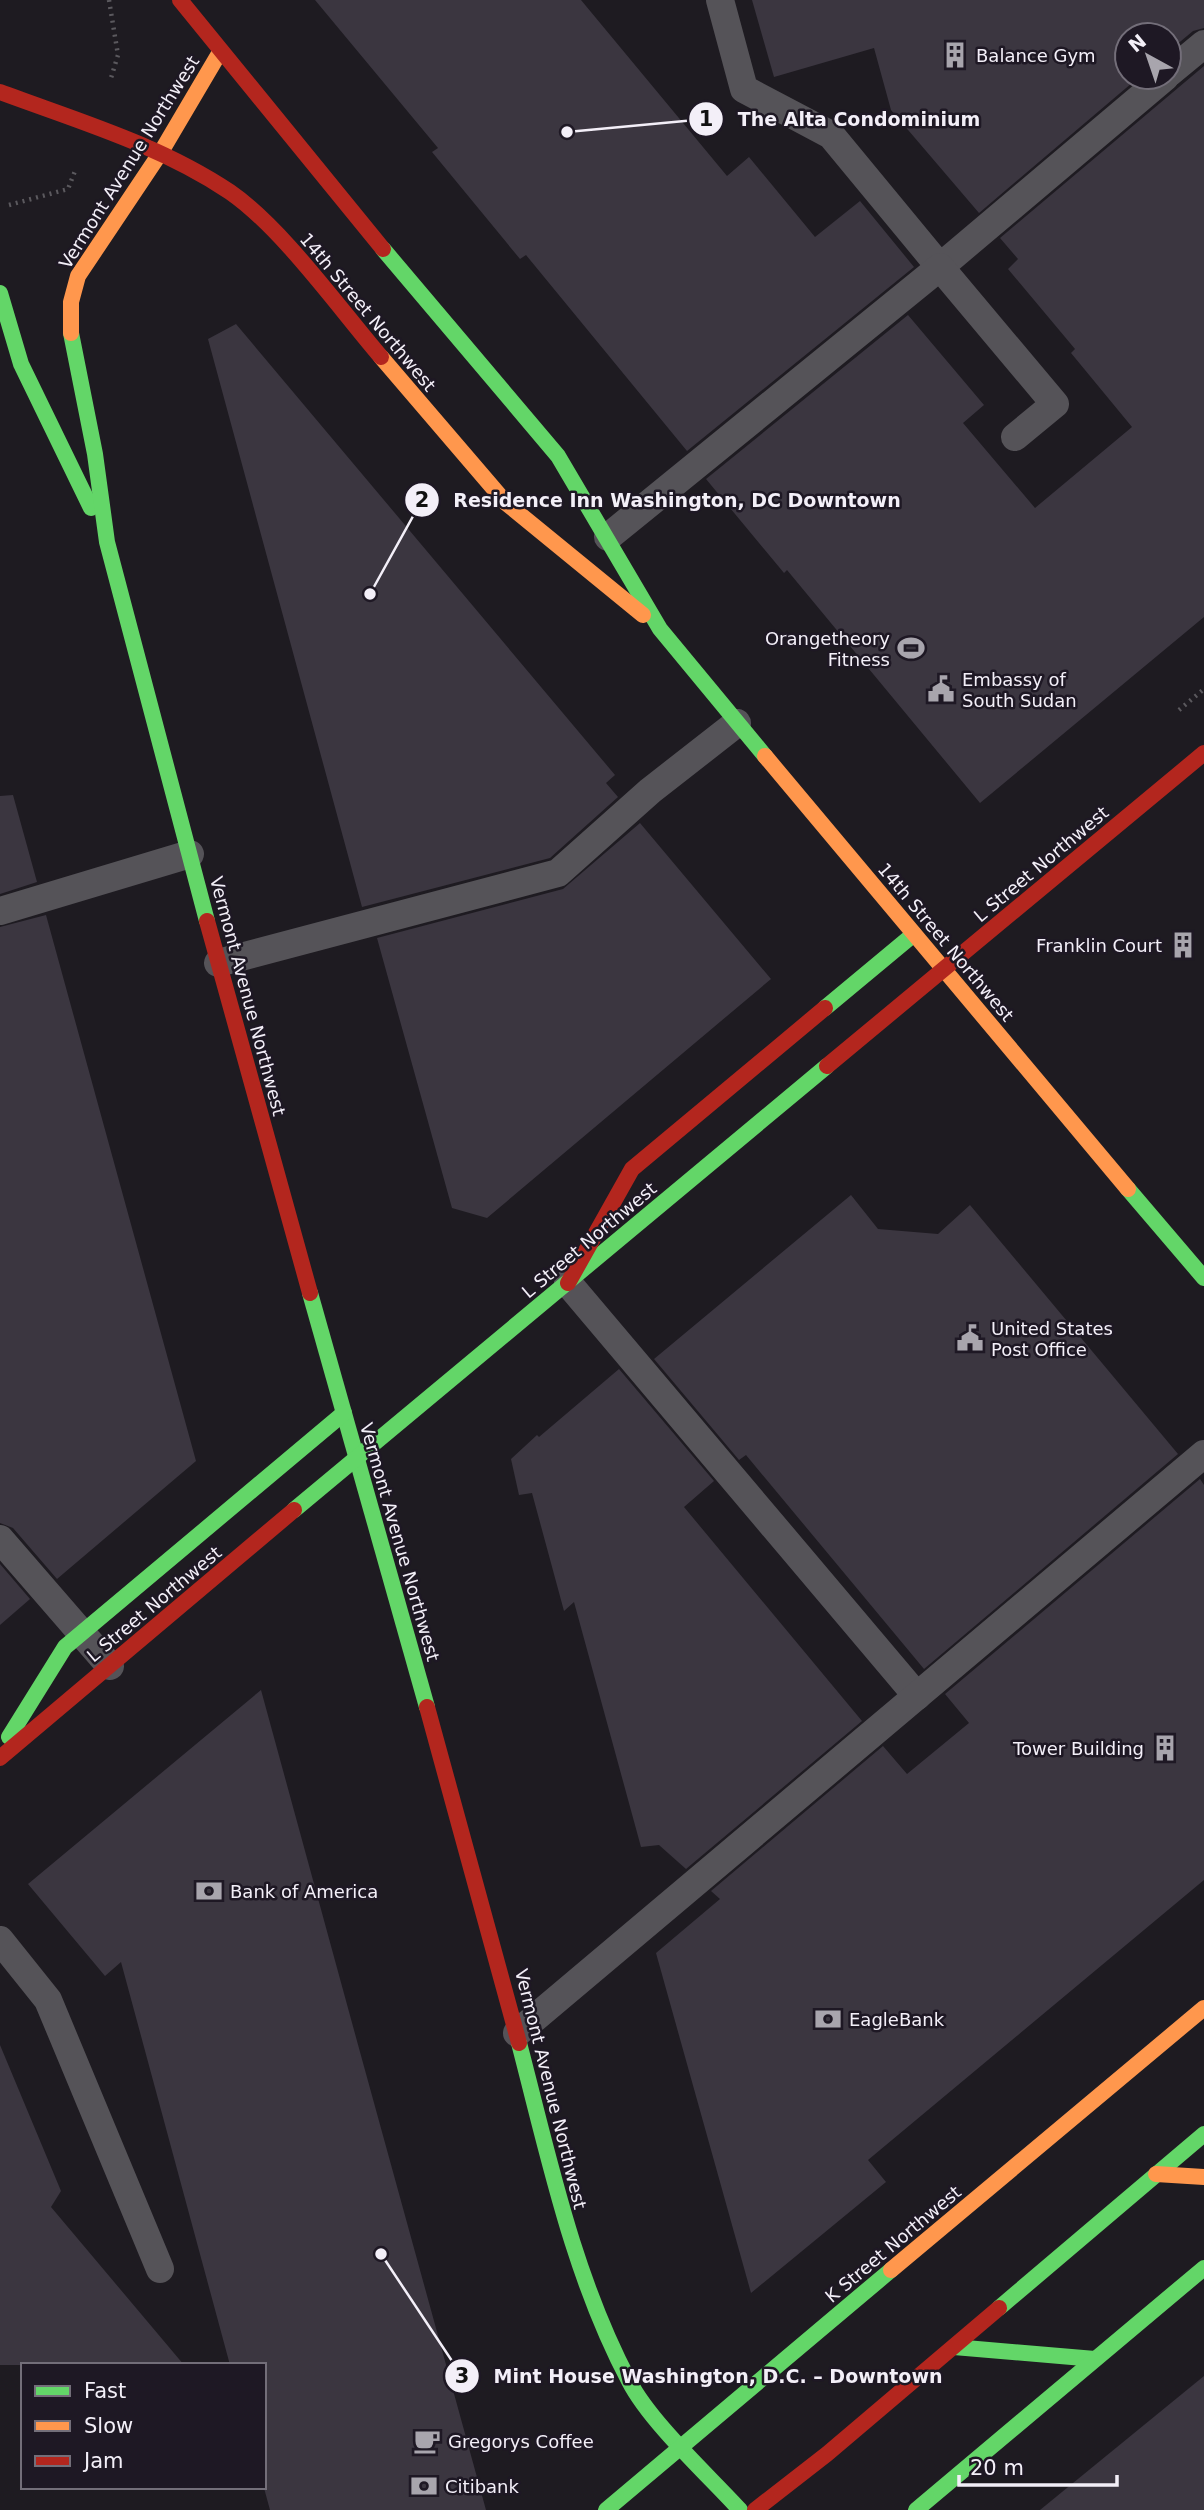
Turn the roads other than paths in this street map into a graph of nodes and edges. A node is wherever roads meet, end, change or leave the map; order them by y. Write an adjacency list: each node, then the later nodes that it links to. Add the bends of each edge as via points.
1 (180, 0): 4 (main road, 14th Street Northwest)
2 (720, 0): 9 (lane, via 744,89 831,135)
3 (1204, 44): 5 (lane)
4 (220, 52): 8 (main road, Vermont Avenue Northwest); 12 (main road, 14th Street Northwest, via 558,456)
5 (1183, 61)
6 (1148, 91): 9 (lane)
7 (0, 92): 8 (main road, 14th Street Northwest)
8 (161, 152): 13 (main road, Vermont Avenue Northwest, via 78,276 71,302 70,331); 14 (main road, 14th Street Northwest, via 206,177 254,213 506,503)
9 (940, 267): 11 (lane, via 1055,404); 12 (lane)
10 (0, 293): 13 (main road, Vermont Avenue Northwest, via 22,364)
11 (1015, 437)
12 (608, 537): 14 (main road, 14th Street Northwest)
13 (107, 542): 17 (main road, Vermont Avenue Northwest)
14 (660, 629): 15 (main road, 14th Street Northwest)
15 (737, 723): 19 (main road, 14th Street Northwest); 20 (lane, via 650,791 558,873)
16 (1204, 753): 21 (main road, L Street Northwest)
17 (190, 854): 18 (lane); 20 (main road, Vermont Avenue Northwest)
18 (0, 911)
19 (914, 934): 21 (main road, 14th Street Northwest); 23 (main road, via 632,1169)
20 (218, 963): 24 (main road, Vermont Avenue Northwest)
21 (943, 969): 22 (main road, 14th Street Northwest); 23 (main road, L Street Northwest)
22 (1204, 1278)
23 (568, 1283): 26 (main road, L Street Northwest); 30 (lane)
24 (344, 1413): 26 (main road, Vermont Avenue Northwest); 28 (main road)
25 (1204, 1454): 30 (lane)
26 (357, 1459): 29 (main road, L Street Northwest); 35 (main road, Vermont Avenue Northwest)
27 (0, 1539): 28 (lane)
28 (82, 1633): 29 (lane); 31 (main road, via 65,1647)
29 (110, 1666): 32 (main road, L Street Northwest)
30 (917, 1696): 35 (lane)
31 (0, 1753)
32 (0, 1758)
33 (0, 1940): 40 (lane, via 48,2000)
34 (1204, 2008): 43 (main road, K Street Northwest)
35 (517, 2033): 43 (main road, Vermont Avenue Northwest, via 570,2242 629,2382)
36 (1204, 2134): 37 (main road)
37 (1156, 2174): 38 (main road); 41 (main road)
38 (1204, 2177)
39 (1204, 2267): 42 (main road)
40 (160, 2269)
41 (954, 2347): 42 (main road); 46 (main road)
42 (1095, 2359): 47 (main road)
43 (682, 2446): 44 (main road, K Street Northwest); 45 (main road, Vermont Avenue Northwest)
44 (606, 2510)
45 (740, 2510)
46 (755, 2510)
47 (916, 2510)

